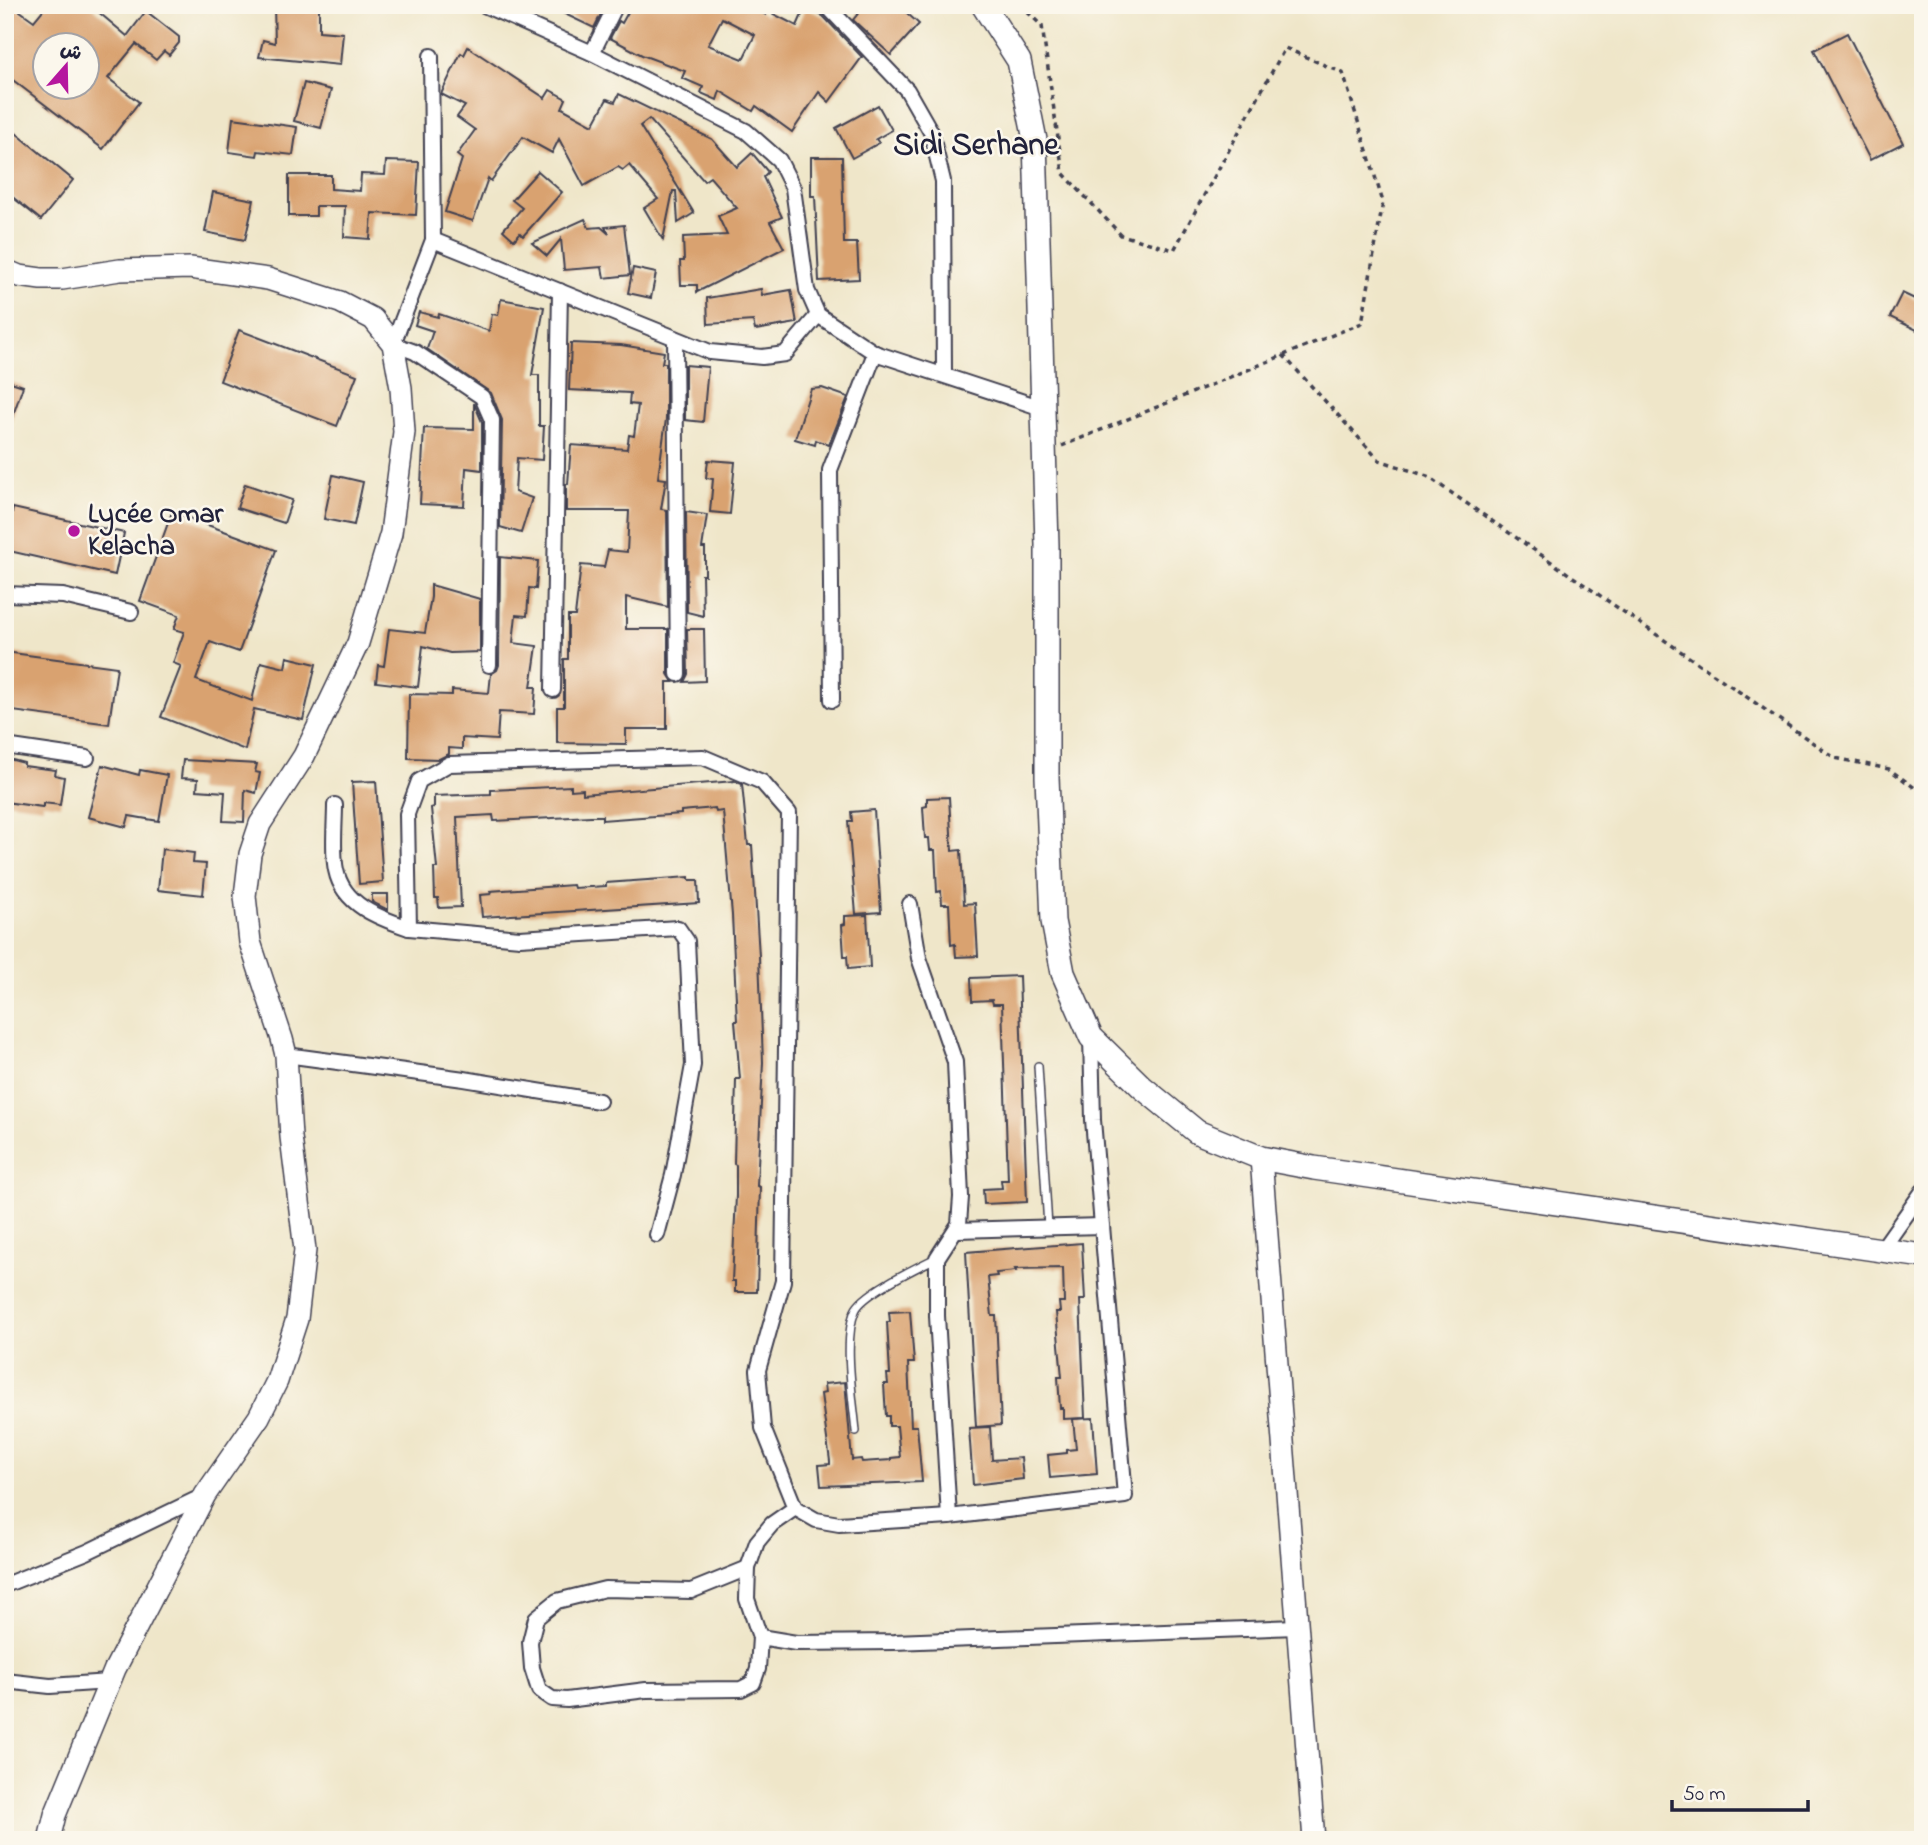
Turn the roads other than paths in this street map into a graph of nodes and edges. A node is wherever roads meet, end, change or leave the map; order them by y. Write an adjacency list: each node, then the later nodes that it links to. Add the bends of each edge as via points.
1 (484, 5): 5 (street)
2 (616, 5): 5 (street)
3 (826, 5): 14 (street, via 907,90 931,132 943,181)
4 (983, 5): 15 (main road, via 1019,61 1035,140)
5 (592, 53): 10 (street, via 746,131 779,160 793,188 807,290)
6 (431, 57): 7 (street)
7 (433, 240): 9 (street); 12 (street)
8 (5, 270): 12 (main road, via 19,276 62,279 120,270 190,268 268,279 340,302 373,319)
9 (560, 291): 11 (street); 20 (street)
10 (818, 315): 11 (street, via 785,354 762,357 710,352); 13 (street)
11 (675, 338): 19 (street)
12 (393, 344): 18 (street, via 415,352 482,397 492,420); 28 (main road, via 404,432 391,534 358,643 304,757 260,824 250,853 245,896 250,942)
13 (875, 353): 14 (street); 21 (street, via 830,470)
14 (944, 374): 15 (street)
15 (1042, 408): 27 (main road, via 1053,921 1063,973)
16 (5, 594): 17 (street, via 63,596)
17 (131, 612)
18 (489, 666)
19 (678, 674)
20 (553, 690)
21 (832, 700)
22 (5, 746): 23 (street)
23 (87, 758)
24 (335, 805): 26 (street, via 335,871 351,900)
25 (910, 904): 35 (street, via 919,958 955,1062 961,1197)
26 (409, 928): 36 (street, via 520,938 678,928 687,941 693,1065); 42 (street, via 407,814 419,781 449,764 703,757 762,782 789,813 783,1281 758,1370 763,1428)
27 (1091, 1037): 31 (main road, via 1197,1132); 33 (street)
28 (286, 1055): 30 (street); 41 (main road, via 305,1250 297,1319 277,1381 259,1417)
29 (1038, 1066): 34 (lane)
30 (599, 1101)
31 (1261, 1158): 37 (main road); 46 (main road)
32 (1923, 1191): 37 (street)
33 (1102, 1226): 34 (street); 43 (street, via 1125,1496)
34 (1048, 1227): 35 (street)
35 (957, 1230): 39 (street)
36 (657, 1236)
37 (1882, 1249): 38 (main road)
38 (1923, 1256)
39 (937, 1258): 40 (lane, via 885,1284 855,1309 849,1340); 43 (street)
40 (856, 1430)
41 (205, 1495): 45 (street, via 87,1552); 49 (main road)
42 (795, 1508): 43 (street, via 816,1520 839,1524); 44 (street, via 757,1542)
43 (949, 1517)
44 (748, 1568): 47 (street, via 747,1599); 47 (street, via 691,1591 605,1589 557,1601 536,1618 530,1643 532,1668 539,1690 552,1699 646,1690 741,1689 754,1683)
45 (5, 1585)
46 (1297, 1627): 47 (street, via 894,1642 796,1643); 51 (main road)
47 (760, 1637)
48 (5, 1681): 49 (street, via 50,1686)
49 (109, 1682): 50 (main road)
50 (49, 1840)
51 (1314, 1840)

